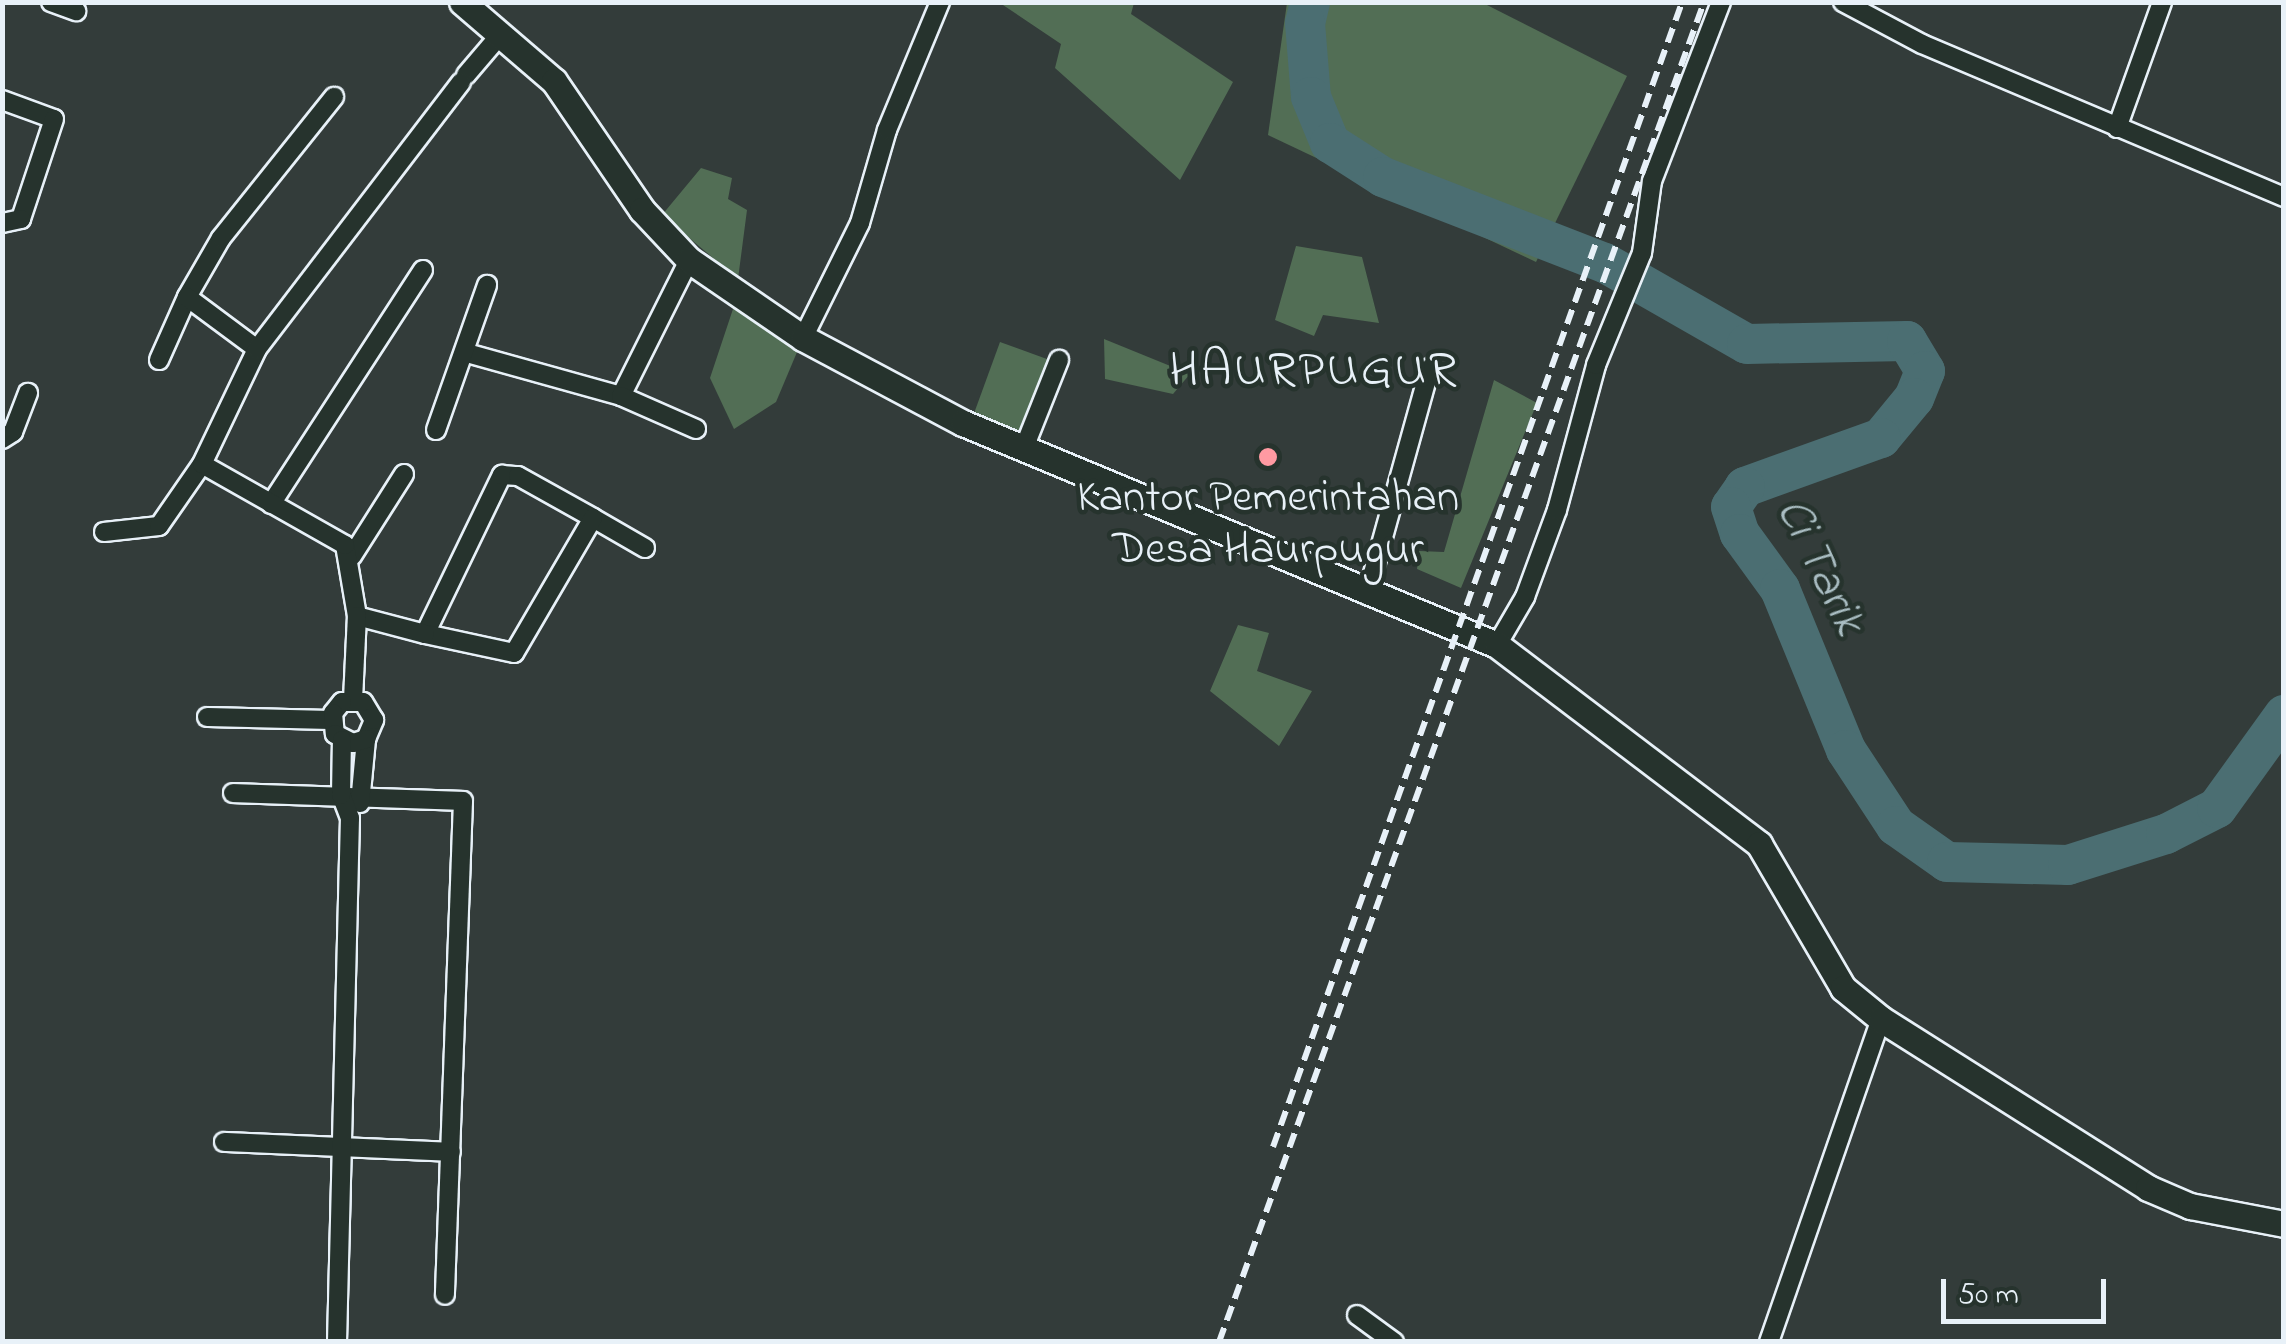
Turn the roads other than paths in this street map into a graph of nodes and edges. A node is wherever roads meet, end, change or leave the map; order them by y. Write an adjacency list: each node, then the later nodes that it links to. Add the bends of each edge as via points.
1 (52, 2): 7 (street)
2 (462, 2): 8 (main road)
3 (940, 2): 18 (street, via 886,130 860,223)
4 (1721, 2): 40 (street, via 1652,182 1642,253 1619,304 1541,555)
5 (1843, 2): 11 (street)
6 (2162, 2): 11 (street)
7 (76, 10)
8 (500, 35): 14 (main road, via 554,81 642,210); 19 (street)
9 (334, 96): 17 (street, via 221,238)
10 (2, 100): 13 (street, via 54,119 20,220)
11 (2117, 128): 12 (street)
12 (2284, 197)
13 (2, 223)
14 (689, 260): 18 (main road); 25 (street)
15 (423, 270): 32 (street)
16 (488, 285): 20 (street)
17 (187, 297): 19 (street); 21 (street)
18 (804, 338): 29 (main road)
19 (257, 349): 30 (street)
20 (466, 354): 25 (street); 27 (street)
21 (159, 360)
22 (1059, 360): 29 (street)
23 (1430, 368): 37 (street)
24 (28, 393): 28 (street, via 13,432)
25 (622, 396): 26 (street)
26 (696, 429)
27 (436, 430)
28 (2, 439)
29 (1024, 448): 37 (main road)
30 (202, 464): 32 (street); 34 (street, via 159,526)
31 (404, 474): 36 (street)
32 (271, 504): 36 (street, via 337,538)
33 (593, 518): 35 (street); 39 (street, via 520,653); 39 (street, via 518,476 502,475)
34 (104, 532)
35 (645, 548)
36 (352, 556): 38 (street)
37 (1368, 595): 40 (main road)
38 (358, 616): 39 (street); 41 (street)
39 (425, 634)
40 (1497, 645): 50 (main road, via 1759,844 1843,988)
41 (354, 700): 43 (street, via 337,707); 44 (street, via 373,714)
42 (207, 718): 43 (street)
43 (332, 720): 45 (street)
44 (366, 739): 45 (street); 48 (street)
45 (342, 740): 47 (street)
46 (233, 793): 47 (street)
47 (341, 794): 48 (street); 49 (street)
48 (363, 795): 49 (street); 53 (street, via 456,798 465,808)
49 (350, 818): 52 (street)
50 (1881, 1019): 54 (main road, via 2148,1188 2190,1206); 59 (street)
51 (224, 1142): 52 (street)
52 (338, 1148): 53 (street); 57 (street)
53 (451, 1152): 55 (street)
54 (2284, 1224)
55 (445, 1295)
56 (1357, 1315): 58 (street)
57 (337, 1342)
58 (1394, 1342)
59 (1770, 1342)

